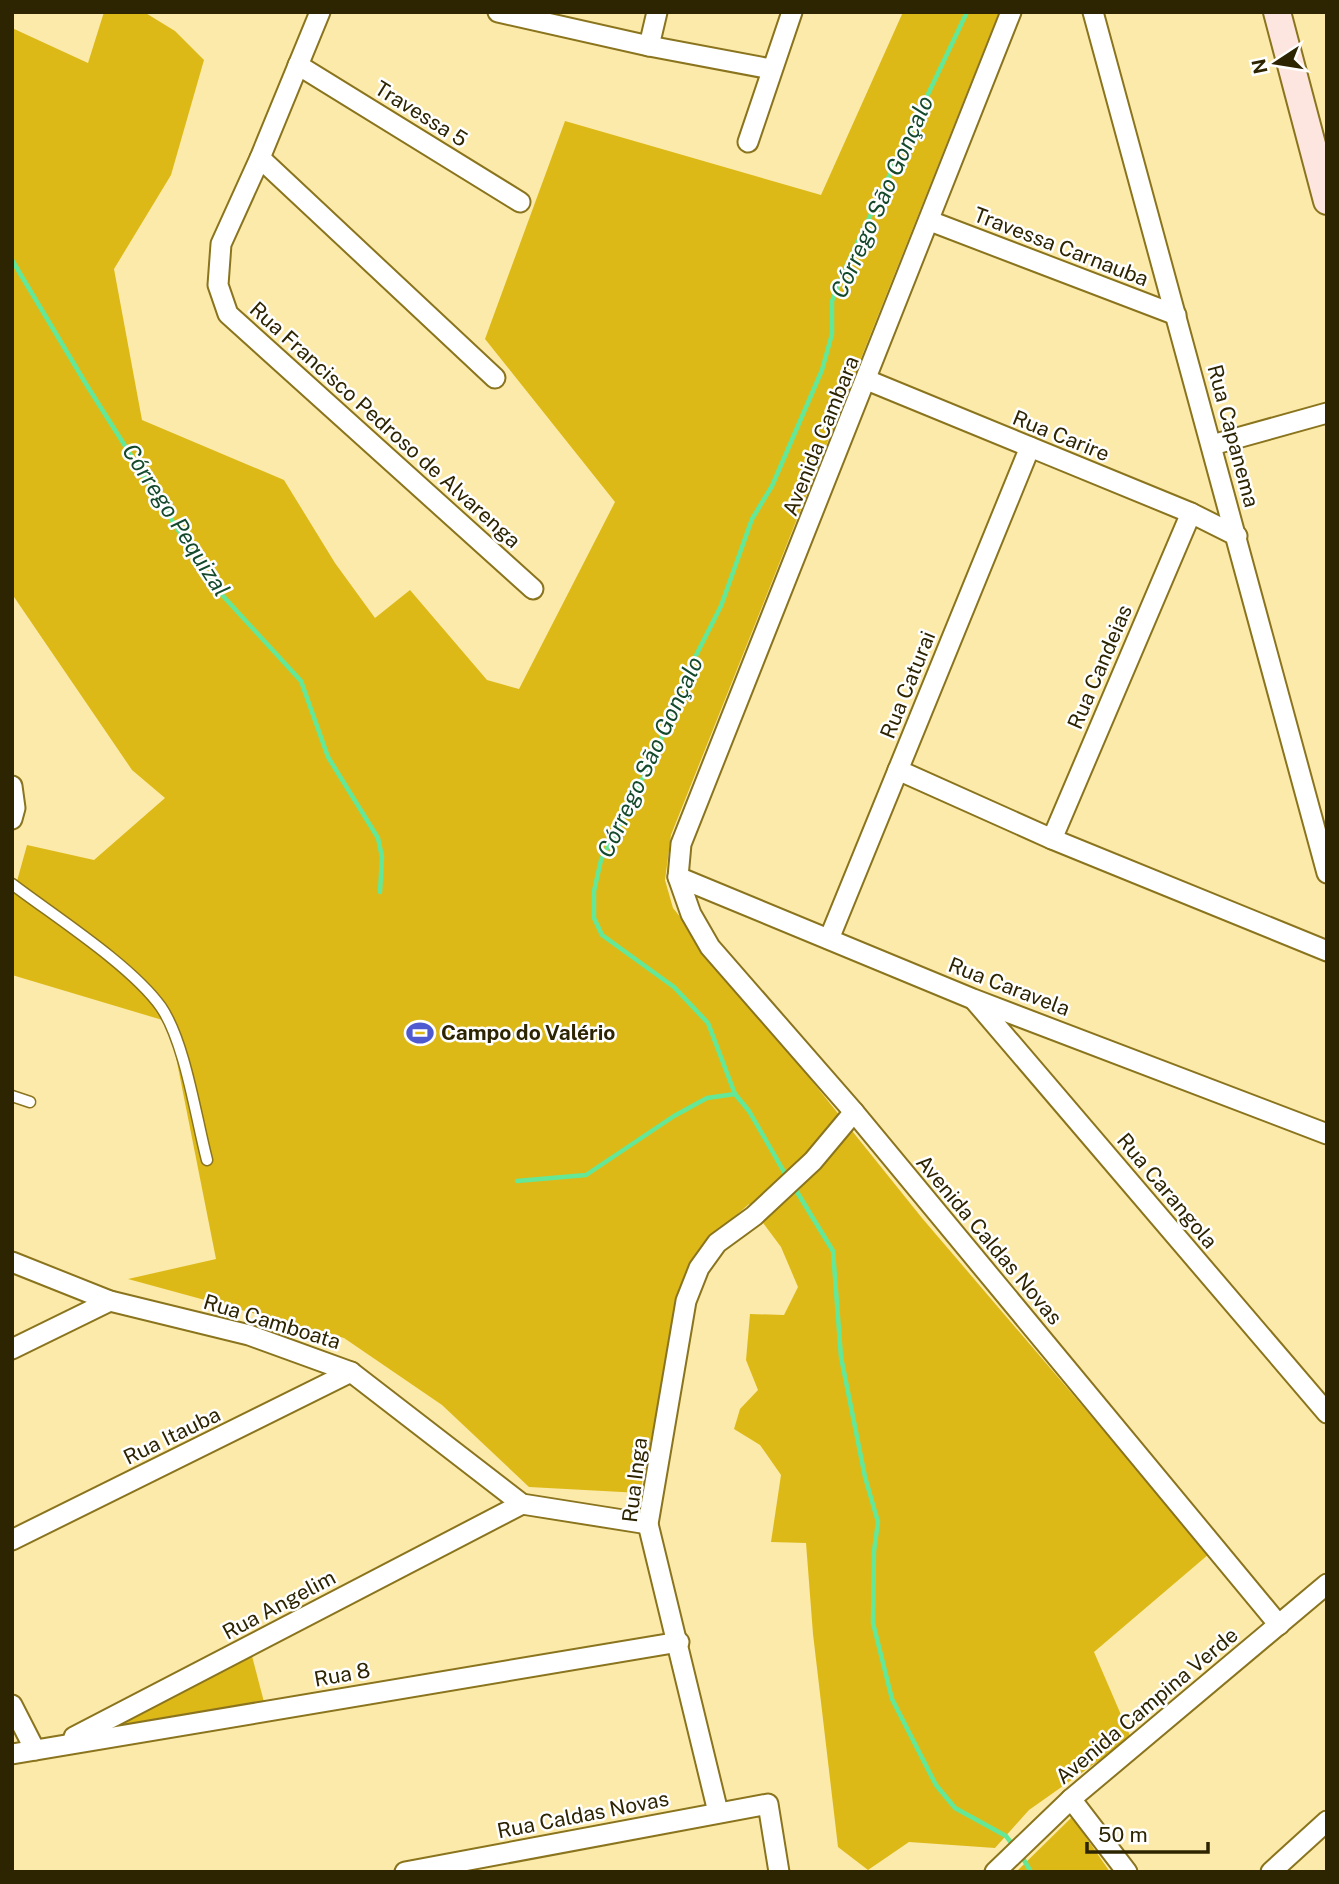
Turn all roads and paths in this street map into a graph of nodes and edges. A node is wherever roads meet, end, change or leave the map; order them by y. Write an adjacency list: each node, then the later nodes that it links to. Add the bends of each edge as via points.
1 (320, 12): 9 (street, Rua Francisco Pedroso de Alvarenga)
2 (498, 12): 8 (street)
3 (657, 12): 8 (street)
4 (792, 12): 10 (street)
5 (1011, 12): 15 (street, Avenida Cambara)
6 (1093, 12): 16 (street, Rua Capanema)
7 (1277, 12): 13 (street)
8 (649, 46): 10 (street)
9 (298, 65): 12 (street, Rua Francisco Pedroso de Alvarenga); 14 (street, Travessa 5)
10 (771, 69): 11 (street)
11 (748, 142)
12 (260, 158): 17 (street); 24 (street, Rua Francisco Pedroso de Alvarenga, via 221,244 218,285 228,314)
13 (1327, 201)
14 (520, 202)
15 (930, 221): 16 (street, Travessa Carnauba); 18 (street, Avenida Cambara)
16 (1176, 315): 20 (street, Rua Capanema)
17 (495, 378)
18 (867, 380): 21 (street, Rua Carire); 30 (street, Avenida Cambara, via 681,844)
19 (1327, 413): 20 (street)
20 (1212, 445): 23 (street, Rua Capanema)
21 (1030, 447): 22 (street, Rua Carire); 25 (street, Rua Caturai)
22 (1191, 513): 23 (street, Rua Carire); 28 (street, Rua Candeias)
23 (1237, 536): 29 (street, Rua Capanema)
24 (533, 589)
25 (898, 769): 28 (street); 32 (street, Rua Caturai)
26 (12, 786): 27 (street)
27 (14, 813)
28 (1052, 839): 33 (street)
29 (1327, 873)
30 (678, 877): 32 (street, Rua Caravela); 37 (street, Avenida Caldas Novas, via 691,914 710,947)
31 (12, 884): 39 (lane, via 136,980 162,1008 177,1043)
32 (829, 939): 34 (street, Rua Caravela)
33 (1327, 951)
34 (974, 999): 38 (street, Rua Caravela); 44 (street, Rua Carangola)
35 (12, 1096): 36 (lane)
36 (30, 1102)
37 (853, 1112): 46 (street, Rua Inga, via 813,1161 754,1216 717,1243 699,1268 686,1301); 49 (street, Avenida Caldas Novas)
38 (1327, 1134)
39 (207, 1160)
40 (12, 1262): 41 (street, Rua Camboata)
41 (110, 1301): 42 (street); 43 (street, Rua Camboata, via 249,1335)
42 (12, 1349)
43 (351, 1372): 45 (street, Rua Camboata); 47 (street, Rua Itauba)
44 (1327, 1413)
45 (522, 1504): 46 (street, Rua Camboata); 52 (street, Rua Angelim)
46 (648, 1524): 50 (street, Rua Inga)
47 (12, 1540)
48 (1327, 1584): 49 (street, Avenida Campina Verde)
49 (1279, 1625): 55 (street, Avenida Campina Verde)
50 (679, 1642): 52 (street, Rua 8); 56 (street, Rua Inga)
51 (12, 1705): 53 (street)
52 (58, 1746): 53 (street, Rua 8)
53 (35, 1750): 54 (street, Rua 8)
54 (12, 1754)
55 (1071, 1799): 60 (street, Avenida Campina Verde); 61 (street)
56 (718, 1812): 58 (street, Rua Caldas Novas); 59 (street, Rua Caldas Novas, via 768,1805)
57 (1325, 1826): 62 (street)
58 (405, 1872)
59 (779, 1872)
60 (995, 1872)
61 (1127, 1872)
62 (1271, 1872)

